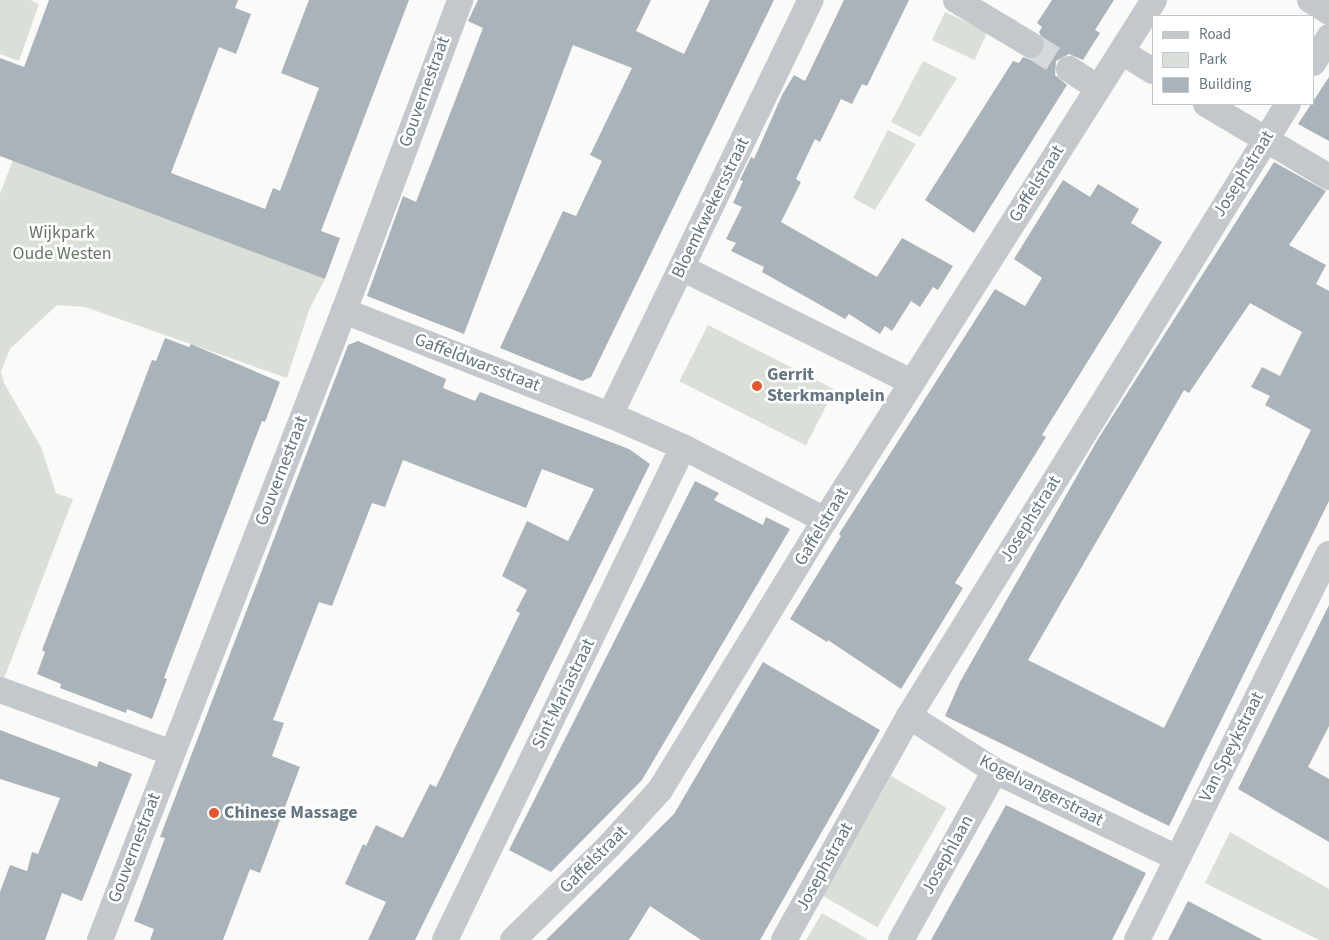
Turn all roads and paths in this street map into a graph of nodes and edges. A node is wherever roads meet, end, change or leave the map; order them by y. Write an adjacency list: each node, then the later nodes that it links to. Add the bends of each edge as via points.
1 (460, 0): 19 (street, Gouvernestraat)
2 (812, 0): 18 (street, Bloemkwekersstraat)
3 (956, 0): 8 (street)
4 (1154, 0): 9 (street, Gaffelstraat)
5 (1310, 0): 6 (street)
6 (1329, 12)
7 (1329, 37): 10 (street)
8 (1031, 45)
9 (1122, 52): 12 (street); 13 (street, Gaffelstraat)
10 (1314, 61)
11 (1069, 70): 13 (street)
12 (1152, 70)
13 (1098, 88): 20 (street, Gaffelstraat)
14 (1208, 105): 16 (street)
15 (1287, 105): 16 (street, Josephstraat)
16 (1265, 141): 17 (street); 26 (street, Josephstraat)
17 (1329, 177)
18 (682, 268): 20 (street); 21 (street, Bloemkwekersstraat)
19 (344, 311): 21 (street, Gaffeldwarsstraat); 27 (street, Gouvernestraat)
20 (912, 382): 23 (street, Gaffelstraat)
21 (610, 415): 22 (street)
22 (683, 447): 23 (street); 31 (street, Sint-Mariastraat)
23 (825, 520): 32 (street, Gaffelstraat, via 660,790 609,846)
24 (1329, 554): 29 (street, Van Speykstraat)
25 (0, 690): 27 (street)
26 (910, 716): 28 (street, Kogelvangerstraat); 33 (street, Josephstraat)
27 (172, 753): 30 (street, Gouvernestraat)
28 (995, 771): 29 (street, Kogelvangerstraat); 34 (street, Josephlaan)
29 (1177, 858): 35 (street, Van Speykstraat)
30 (100, 940)
31 (445, 940)
32 (513, 940)
33 (784, 940)
34 (901, 940)
35 (1137, 940)

